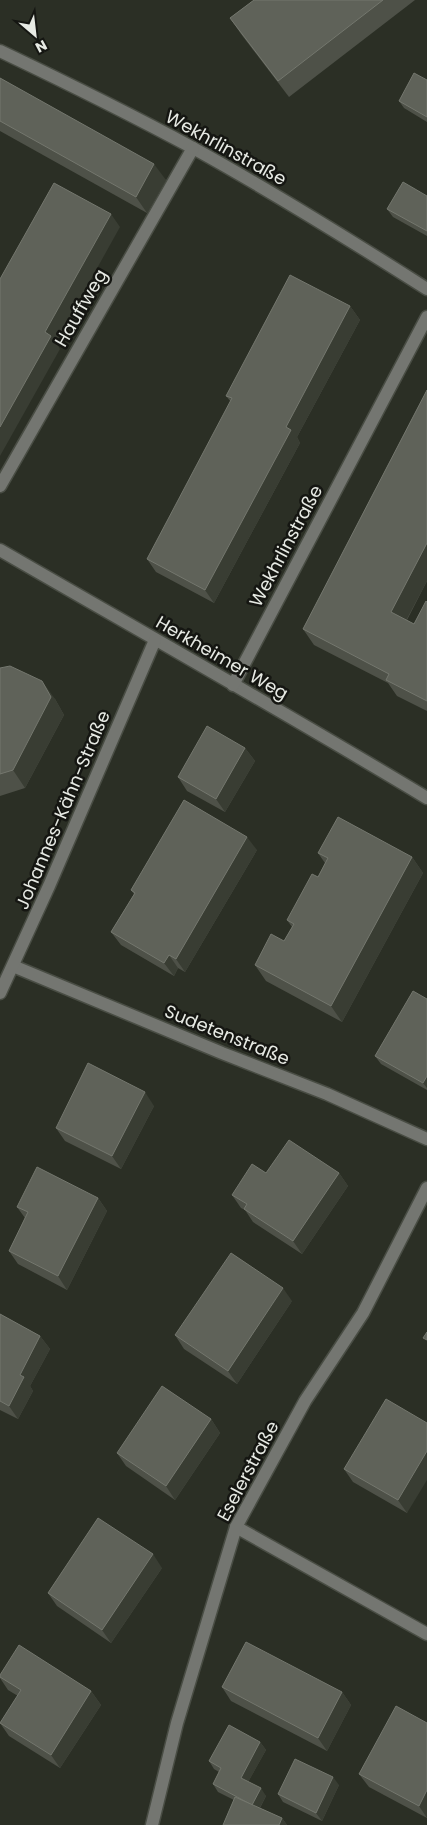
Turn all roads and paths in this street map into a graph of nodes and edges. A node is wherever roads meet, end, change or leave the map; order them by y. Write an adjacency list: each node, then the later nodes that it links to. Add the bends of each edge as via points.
1 (0, 51): 2 (street, Wekhrlinstraße)
2 (193, 148): 3 (street, Wekhrlinstraße); 5 (street, Hauffweg)
3 (427, 288)
4 (427, 317): 8 (street, Wekhrlinstraße)
5 (0, 486)
6 (0, 550): 7 (street, Herkheimer Weg)
7 (155, 640): 8 (street, Herkheimer Weg); 10 (street, Johannes-Kähn-Straße)
8 (233, 685): 9 (street, Herkheimer Weg)
9 (427, 798)
10 (14, 966): 11 (street, Johannes-Kähn-Straße); 12 (street, Sudetenstraße, via 327,1094)
11 (0, 993)
12 (427, 1139)
13 (427, 1188): 14 (street, Eselerstraße, via 363,1313 305,1401)
14 (236, 1527): 15 (street); 16 (street, Eselerstraße, via 178,1723)
15 (427, 1634)
16 (152, 1825)

